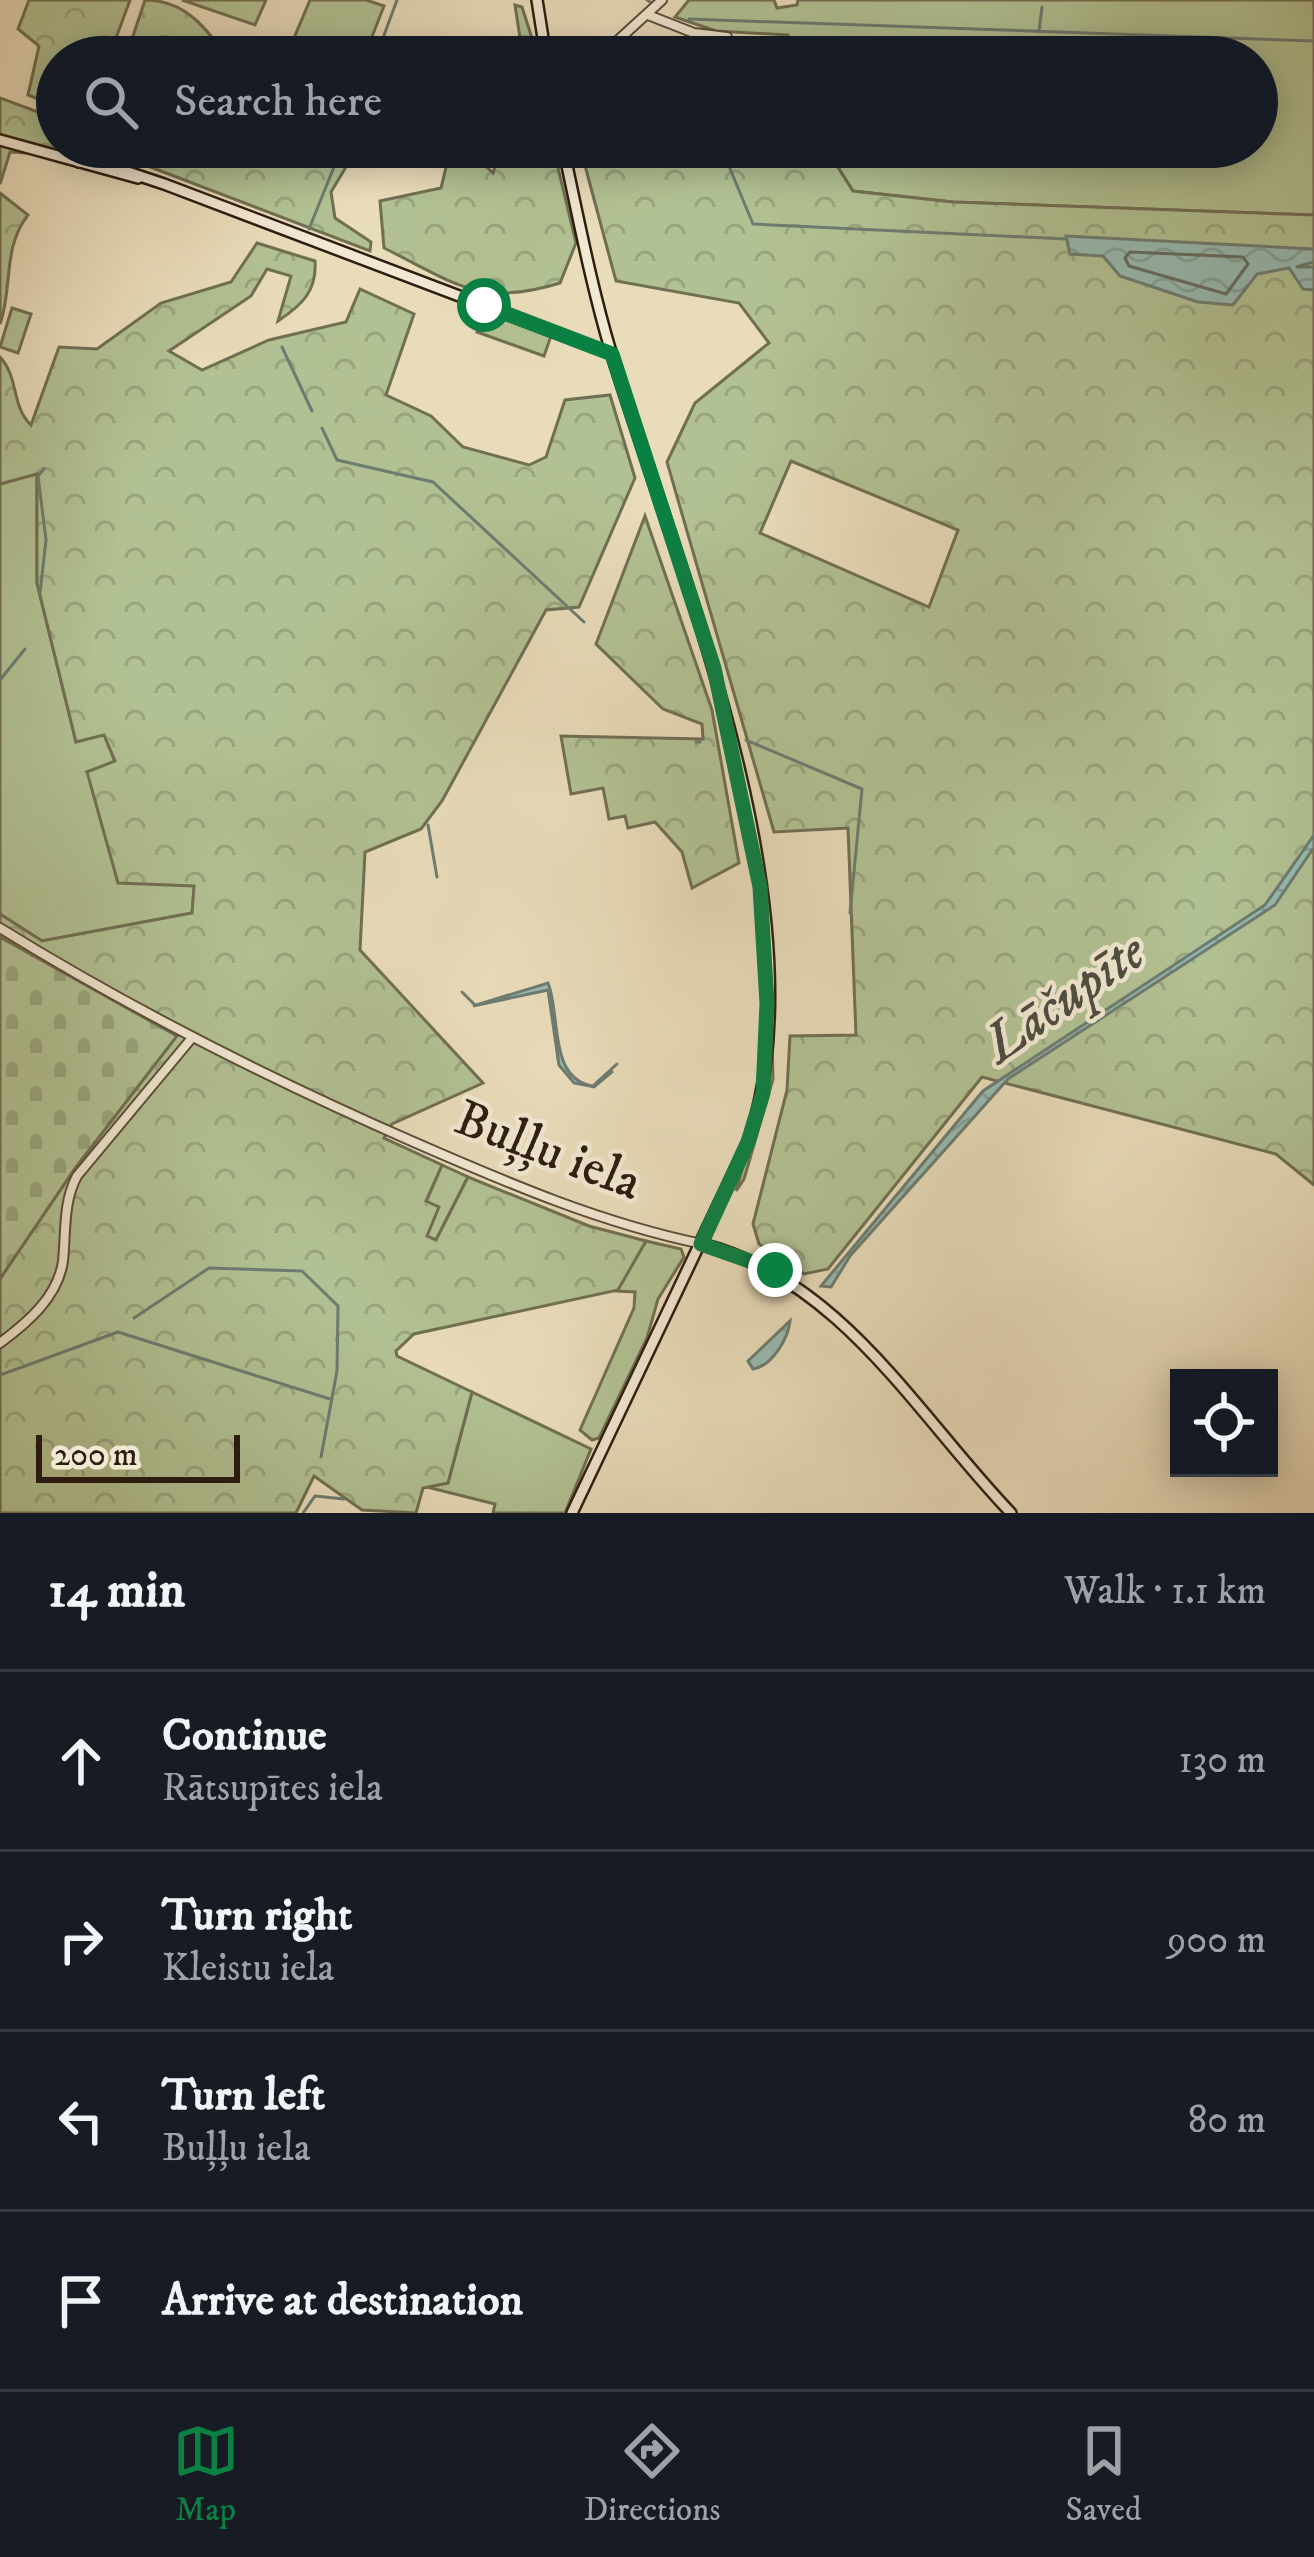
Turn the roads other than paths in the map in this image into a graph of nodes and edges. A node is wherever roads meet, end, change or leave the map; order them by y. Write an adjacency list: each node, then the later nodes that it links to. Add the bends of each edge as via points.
1 (537, 0): 4 (main road)
2 (662, 0): 3 (street)
3 (648, 15): 5 (street); 6 (street)
4 (544, 36)
5 (623, 36)
6 (714, 36)
7 (0, 140): 8 (main road)
8 (36, 150)
9 (116, 168): 11 (main road)
10 (568, 168): 11 (main road)
11 (612, 354): 14 (main road, via 714,668 760,887 763,1093)
12 (0, 928): 13 (street, Buļļu iela)
13 (191, 1039): 14 (street, Buļļu iela, via 544,1198); 15 (street, via 77,1176 59,1279 30,1320)
14 (701, 1244): 16 (main road); 17 (main road, Buļļu iela, via 775,1270 836,1318)
15 (0, 1343)
16 (572, 1513)
17 (1011, 1513)

